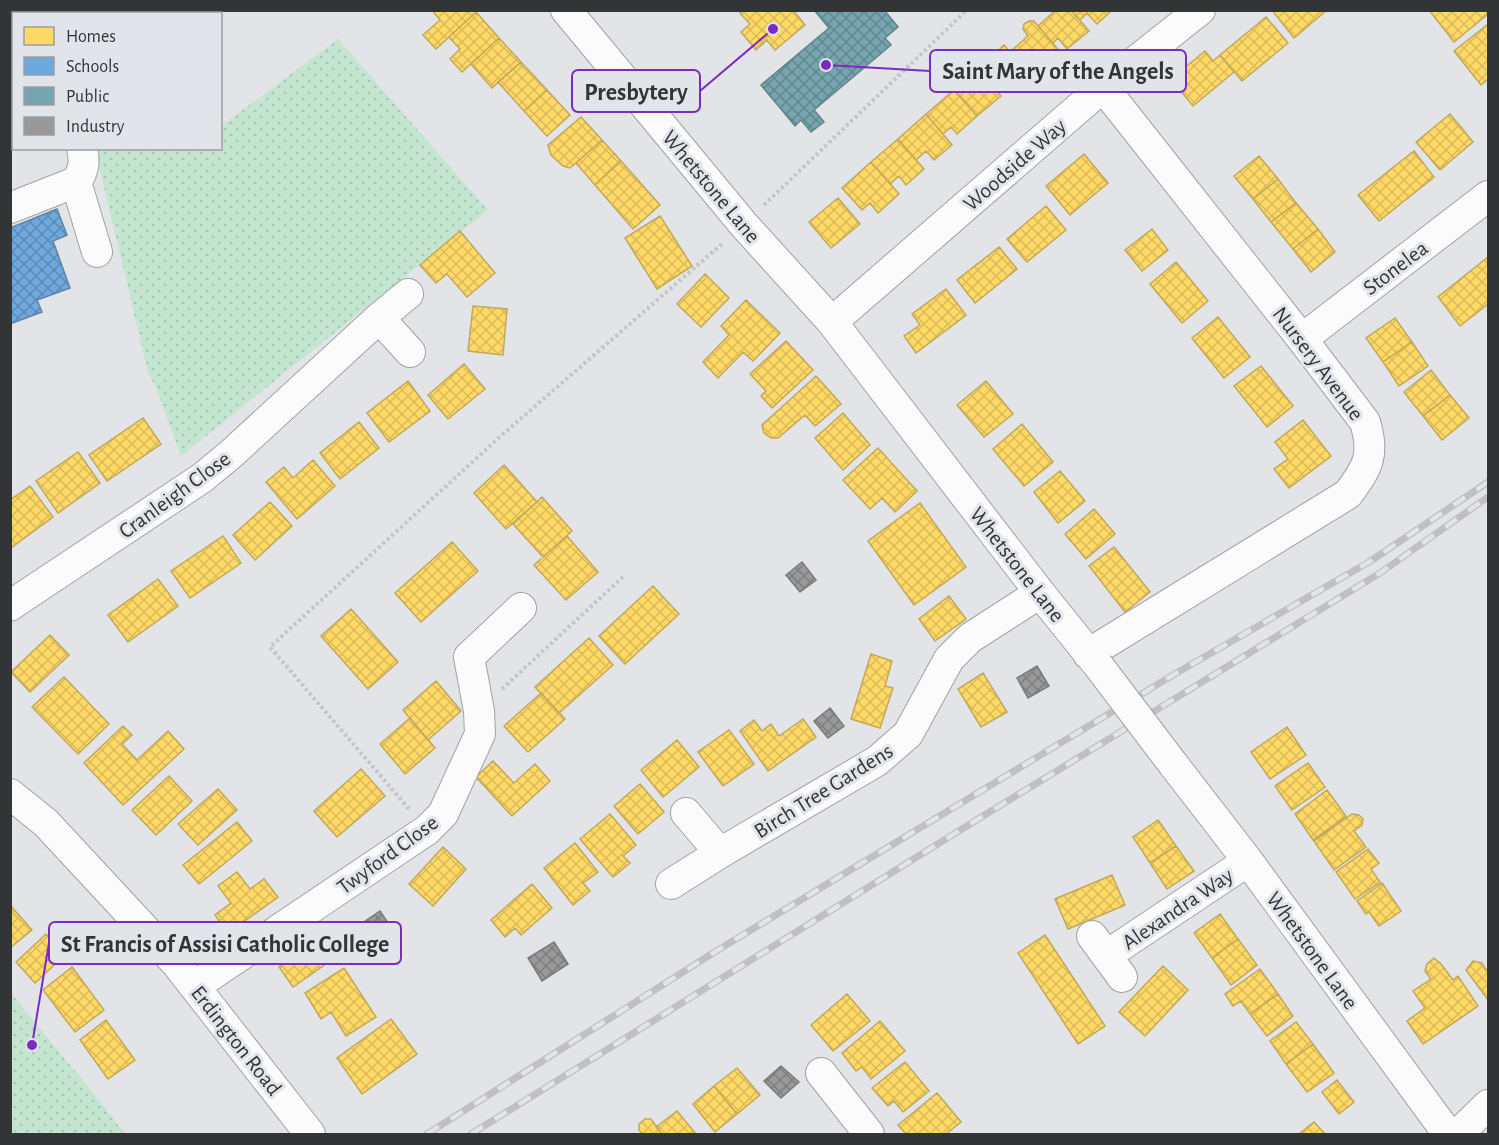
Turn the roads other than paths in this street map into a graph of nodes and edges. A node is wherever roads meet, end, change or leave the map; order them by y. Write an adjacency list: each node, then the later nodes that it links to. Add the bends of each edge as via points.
1 (566, 10): 11 (street, Whetstone Lane, via 744,225)
2 (1200, 10): 3 (street, Woodside Way)
3 (1103, 87): 11 (street, Woodside Way); 12 (street, Nursery Avenue)
4 (82, 150): 5 (street, via 84,165)
5 (76, 182): 7 (street); 8 (street)
6 (1488, 196): 12 (street, Stonelea)
7 (10, 208)
8 (97, 252)
9 (408, 294): 10 (street, Cranleigh Close)
10 (379, 318): 13 (street); 15 (street, Cranleigh Close, via 202,478)
11 (832, 322): 14 (street, Whetstone Lane)
12 (1302, 339): 17 (street, Nursery Avenue, via 1365,422 1370,438 1364,472 1348,494)
13 (411, 352)
14 (1040, 593): 17 (street, Whetstone Lane); 20 (street, Birch Tree Gardens, via 970,638 949,658 908,734 877,761)
15 (10, 606)
16 (521, 608): 24 (street, Twyford Close, via 469,657 480,734 443,814 427,830)
17 (1093, 660): 21 (street, Whetstone Lane, bridge)
18 (10, 794): 24 (street, Erdington Road, via 45,823)
19 (686, 813): 20 (street)
20 (720, 853): 22 (street, Birch Tree Gardens)
21 (1248, 861): 23 (street, Alexandra Way); 29 (street, Whetstone Lane)
22 (671, 884)
23 (1107, 956)
24 (195, 986): 27 (street, Erdington Road)
25 (820, 1073): 28 (street)
26 (1488, 1105): 30 (street)
27 (310, 1134)
28 (869, 1134)
29 (1448, 1134)
30 (1458, 1134)

